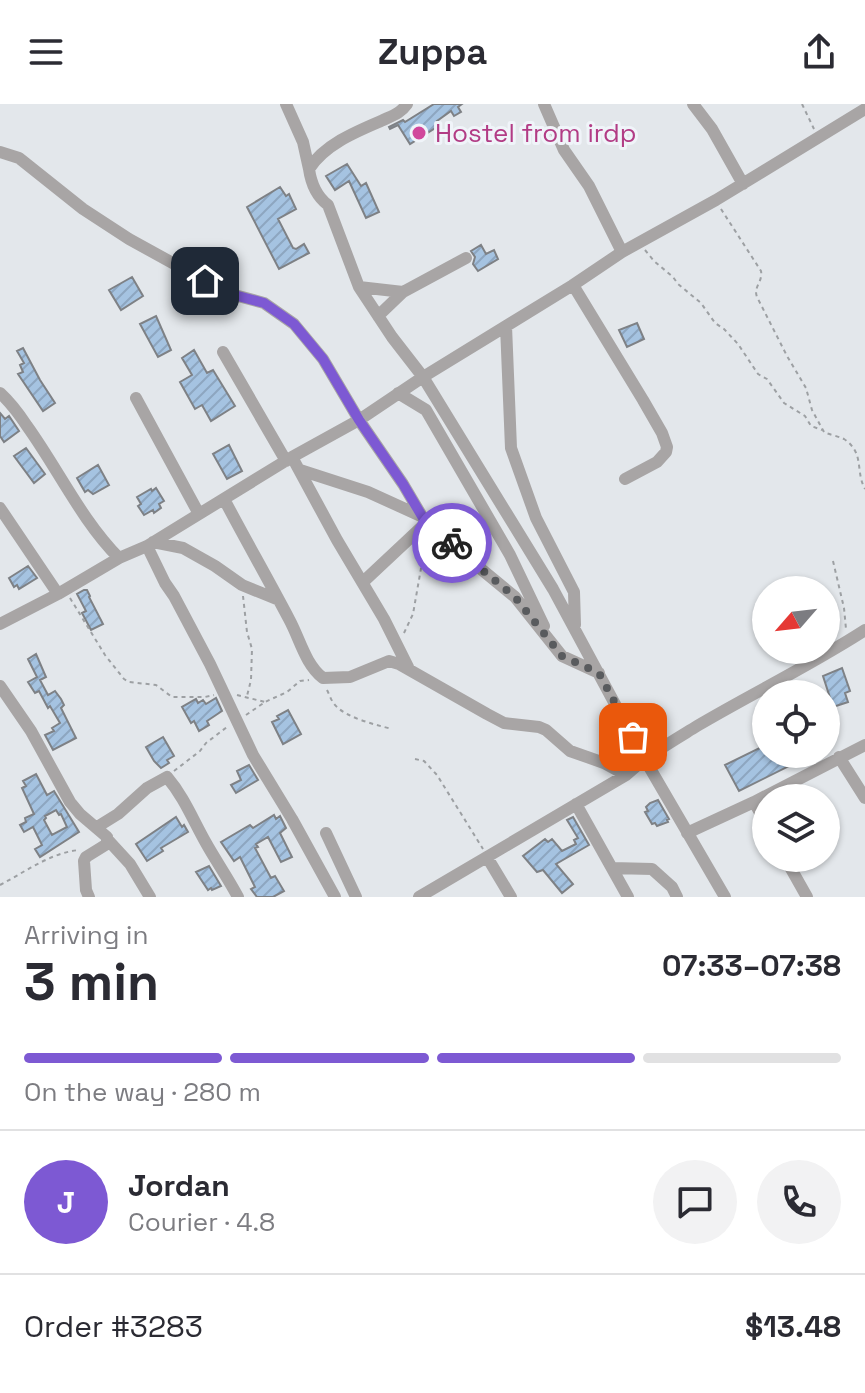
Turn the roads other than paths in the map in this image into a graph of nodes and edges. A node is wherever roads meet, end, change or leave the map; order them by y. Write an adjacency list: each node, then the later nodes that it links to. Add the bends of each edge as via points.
1 (286, 104): 7 (street)
2 (407, 104): 7 (street, via 326,150)
3 (544, 104): 9 (street)
4 (693, 104): 8 (street)
5 (865, 109): 8 (street)
6 (0, 152): 21 (street, via 19,158 129,239 227,293 264,303 294,324 323,359)
7 (309, 169): 12 (street)
8 (743, 184): 9 (street)
9 (622, 252): 11 (street)
10 (466, 258): 13 (street)
11 (573, 285): 15 (street); 24 (street, via 667,447 657,462)
12 (359, 287): 13 (street); 14 (street)
13 (403, 292): 14 (street)
14 (378, 316): 17 (street)
15 (506, 326): 17 (street); 35 (street, via 511,448 536,518 574,592)
16 (223, 352): 22 (street)
17 (423, 377): 19 (street); 35 (street)
18 (0, 393): 30 (street)
19 (398, 393): 21 (street); 37 (street, via 426,410 510,555)
20 (136, 398): 27 (street)
21 (359, 420): 22 (street); 28 (street)
22 (289, 459): 23 (street); 25 (street)
23 (300, 470): 28 (street, via 368,492); 31 (street)
24 (625, 479)
25 (224, 499): 27 (street); 33 (street)
26 (0, 508): 32 (street)
27 (199, 514): 29 (street)
28 (424, 520): 31 (street); 37 (street, via 515,597)
29 (150, 544): 30 (street); 33 (street, via 183,548 242,585); 61 (street, via 253,755)
30 (119, 558): 32 (street)
31 (363, 582): 38 (street)
32 (61, 592): 34 (street)
33 (279, 600): 38 (street, via 315,672 323,678 350,677 389,661)
34 (0, 624)
35 (575, 630): 39 (street)
36 (865, 630): 43 (street)
37 (555, 647): 39 (street, via 562,656)
38 (410, 670): 46 (street, via 504,723 539,727 570,751)
39 (599, 673): 43 (street)
40 (0, 686): 51 (street, via 70,802)
41 (865, 745): 42 (street)
42 (840, 757)
43 (644, 758): 46 (street); 53 (street)
44 (840, 759): 48 (street)
45 (821, 768): 47 (street)
46 (626, 775): 50 (street)
47 (790, 784)
48 (865, 798)
49 (752, 803): 53 (street)
50 (576, 804): 55 (street); 56 (street)
51 (97, 827): 54 (street); 60 (street, via 167,777)
52 (326, 833): 62 (street)
53 (687, 833): 67 (street)
54 (108, 840): 58 (street, via 84,861); 59 (street)
55 (487, 857): 63 (street); 64 (street)
56 (612, 868): 65 (street); 66 (street, via 652,869)
57 (793, 872): 68 (street)
58 (89, 897)
59 (150, 897)
60 (238, 897)
61 (335, 897)
62 (356, 897)
63 (419, 897)
64 (511, 897)
65 (628, 897)
66 (677, 897)
67 (725, 897)
68 (807, 897)

